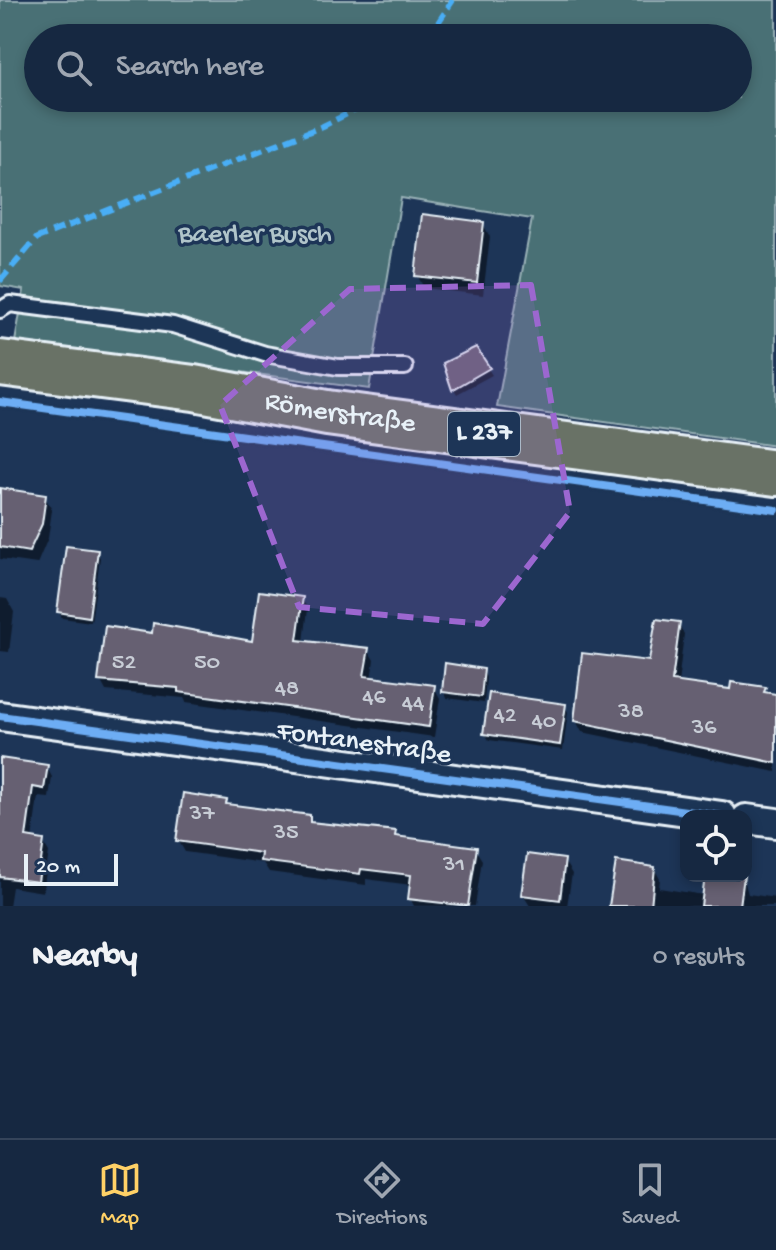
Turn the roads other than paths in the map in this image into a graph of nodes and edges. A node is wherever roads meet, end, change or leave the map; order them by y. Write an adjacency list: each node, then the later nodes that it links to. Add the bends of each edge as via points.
1 (0, 310): 3 (lane, via 10,304 173,325 265,354 338,367)
2 (0, 363): 4 (main road, Römerstraße / L 237)
3 (405, 367)
4 (776, 473)
5 (0, 716): 6 (street, Fontanestraße)
6 (680, 810)
7 (752, 820): 8 (street)
8 (776, 823)

